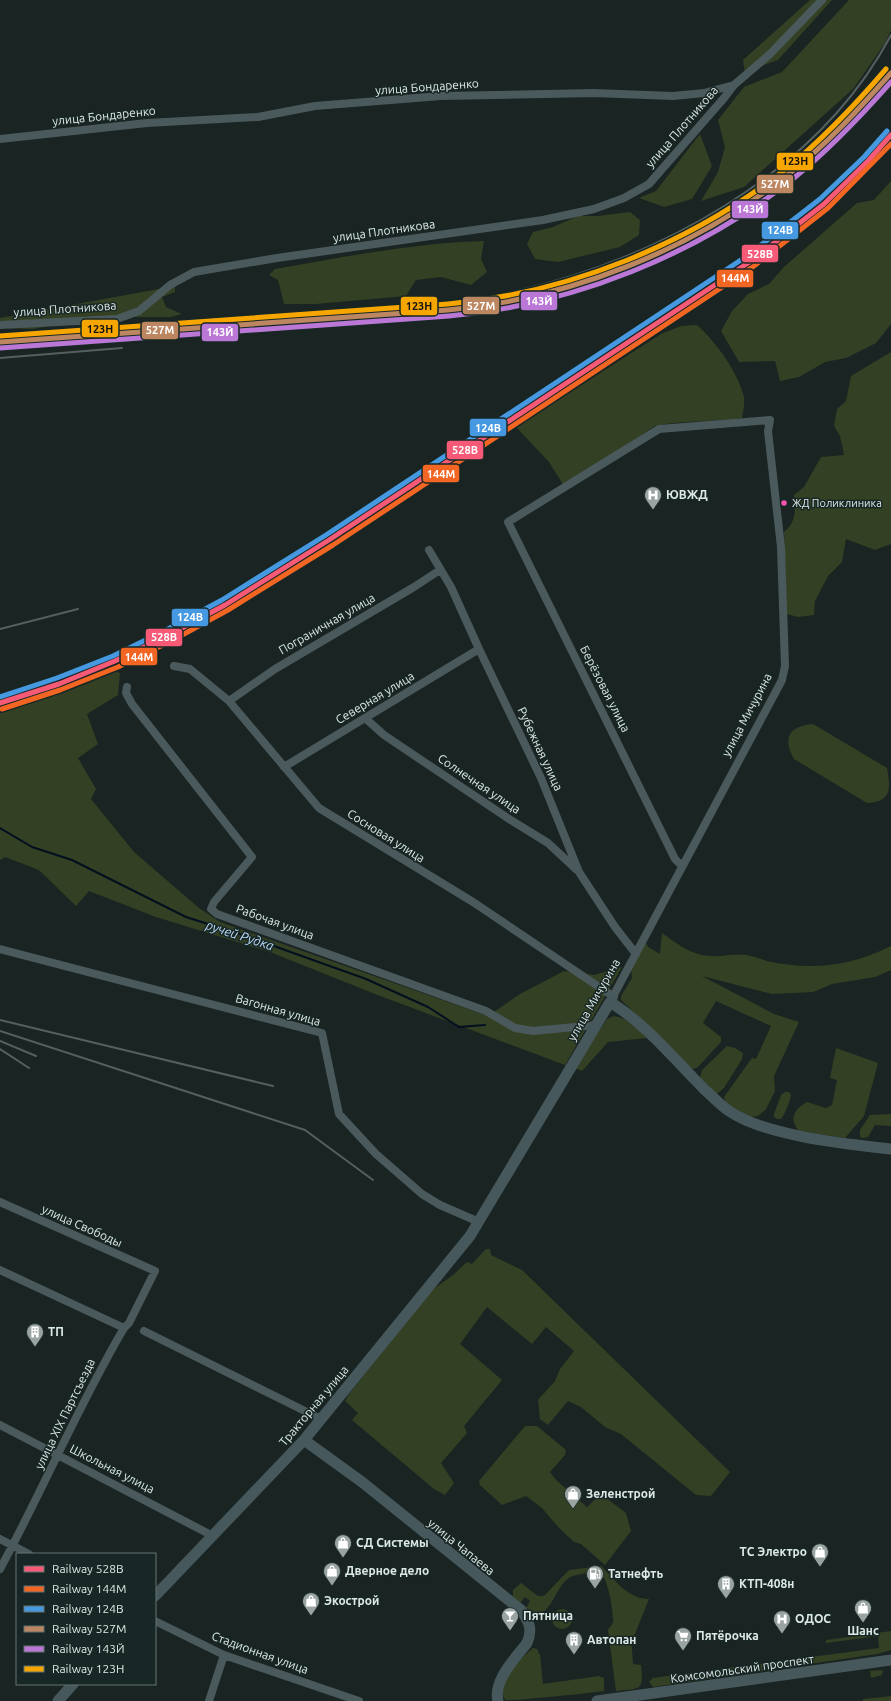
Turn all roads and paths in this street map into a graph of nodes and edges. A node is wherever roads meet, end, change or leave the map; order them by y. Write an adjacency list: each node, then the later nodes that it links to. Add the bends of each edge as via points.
1 (822, 0): 2 (street, улица Бондаренко, via 770,54)
2 (734, 85): 3 (street, улица Бондаренко, via 704,93 673,96 579,93 441,96 315,106 258,117 147,122); 4 (street, улица Плотникова, via 649,184 624,198 594,209 536,221 194,272 170,285 139,310 116,319)
3 (0, 139)
4 (0, 325)
5 (508, 522): 14 (street, Берёзовая улица, via 675,859); 14 (street, улица Мичурина, via 659,429 770,420 769,445 781,547 785,666 782,680)
6 (429, 550): 7 (street, Рубежная улица)
7 (440, 570): 8 (street, Рубежная улица, via 451,587); 11 (street, Пограничная улица, via 275,669)
8 (479, 649): 12 (street, Северная улица); 15 (street, Рубежная улица, via 541,778)
9 (174, 666): 11 (street, Сосновая улица, via 190,669)
10 (127, 687): 19 (street, Рабочая улица, via 126,693 132,704 252,857 214,902 211,909 217,914 486,1011 515,1028 533,1032)
11 (229, 701): 13 (street, Сосновая улица)
12 (365, 718): 13 (street, Северная улица); 15 (street, Солнечная улица, via 384,735 548,843)
13 (284, 767): 18 (street, Сосновая улица, via 319,808 473,902)
14 (682, 866): 17 (street, улица Мичурина)
15 (579, 872): 17 (street, Рубежная улица)
16 (0, 949): 22 (street, Вагонная улица, via 322,1033 339,1114 376,1154 422,1194)
17 (636, 954): 18 (street, улица Мичурина)
18 (612, 999): 19 (main road, улица Мичурина); 20 (main road, via 728,1111 746,1121 780,1132)
19 (596, 1025): 22 (main road, улица Мичурина)
20 (891, 1149)
21 (0, 1202): 24 (street, улица Свободы)
22 (479, 1222): 27 (main road, Тракторная улица)
23 (0, 1270): 25 (street)
24 (156, 1271): 25 (street, улица XIX Партсъезда)
25 (124, 1328): 30 (street, улица XIX Партсъезда, via 95,1378)
26 (144, 1331): 27 (street)
27 (321, 1419): 29 (main road, Тракторная улица)
28 (0, 1425): 30 (street, Школьная улица)
29 (304, 1440): 31 (main road, Тракторная улица); 44 (main road, улица Чапаева, via 362,1482 520,1610 529,1622 530,1636 497,1688)
30 (58, 1455): 31 (street, Школьная улица); 33 (street, улица XIX Партсъезда)
31 (213, 1536): 36 (main road, Тракторная улица)
32 (0, 1539): 33 (street)
33 (13, 1546): 34 (street); 35 (street, улица XIX Партсъезда)
34 (27, 1553)
35 (0, 1569)
36 (156, 1595)
37 (156, 1621): 38 (street, Стадионная улица)
38 (224, 1655): 42 (street); 43 (street, Стадионная улица)
39 (891, 1660): 45 (main road, Комсомольский проспект)
40 (72, 1685): 41 (main road)
41 (58, 1701)
42 (209, 1701)
43 (359, 1701)
44 (498, 1701)
45 (597, 1701)

